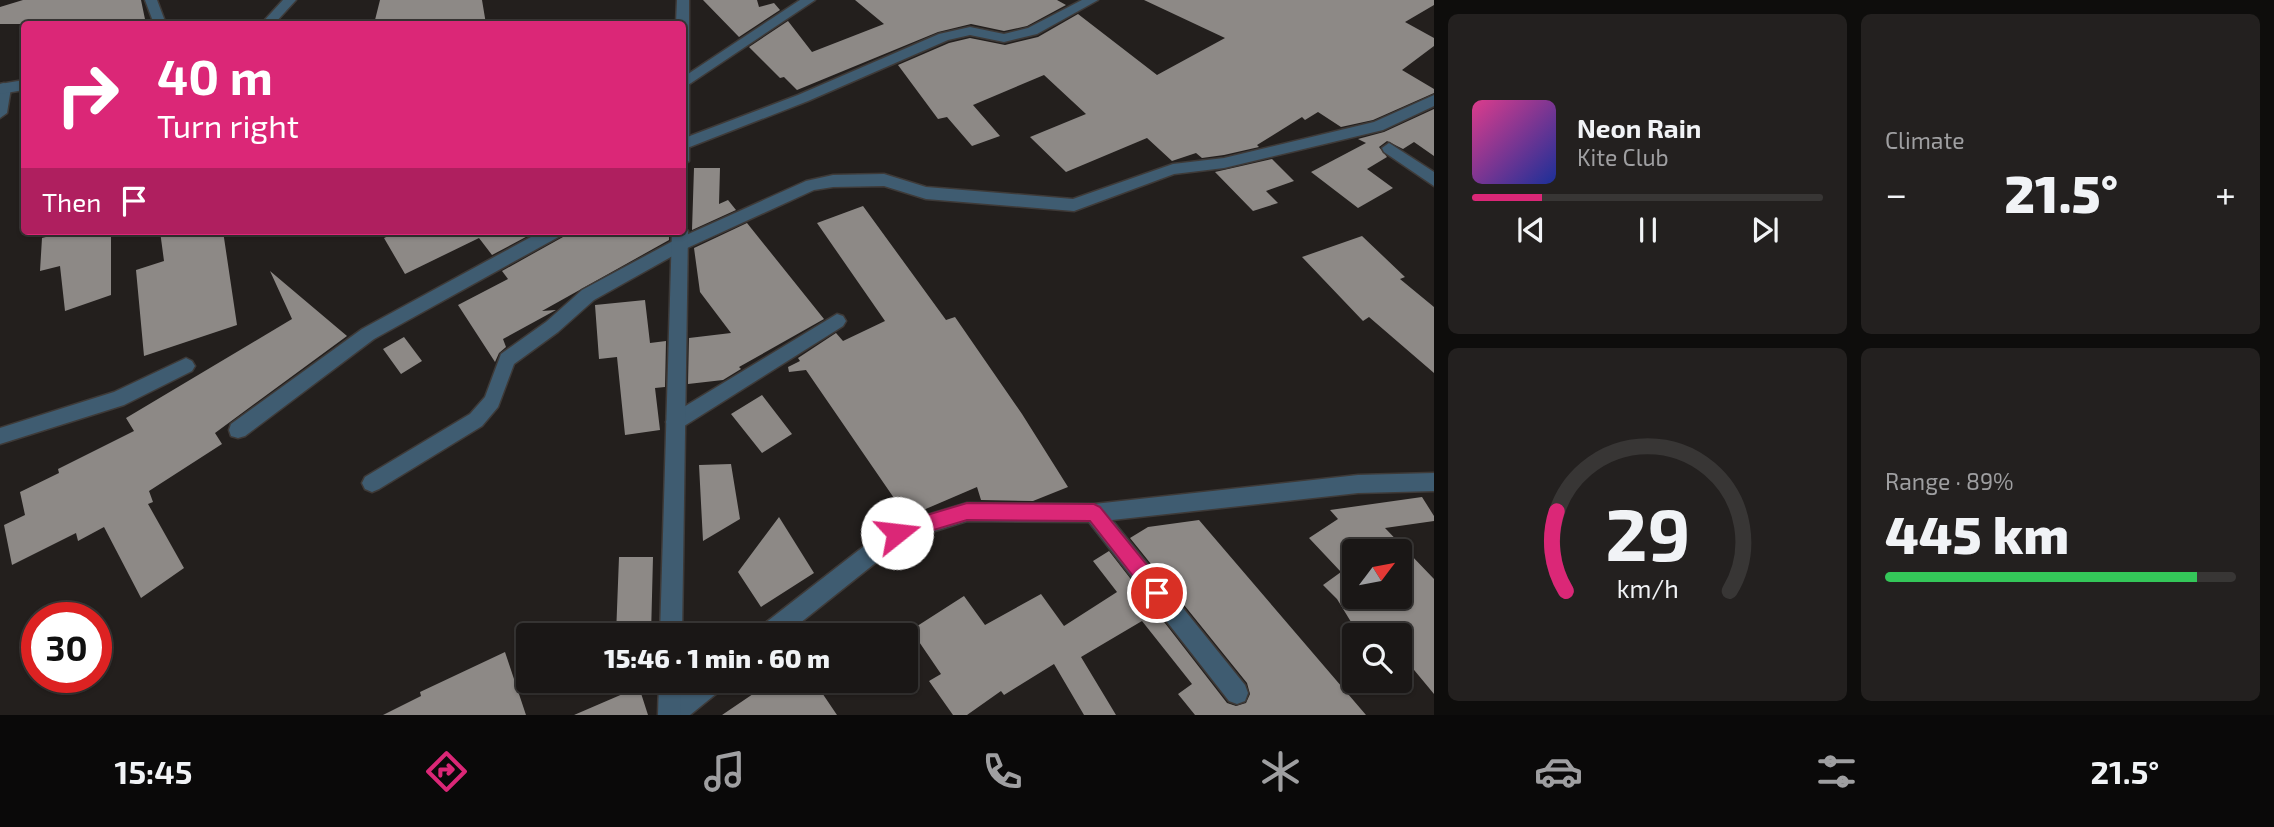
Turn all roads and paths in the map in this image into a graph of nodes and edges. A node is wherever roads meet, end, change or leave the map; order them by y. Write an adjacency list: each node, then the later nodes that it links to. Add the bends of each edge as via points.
1 (151, 0): 6 (street)
2 (290, 0): 7 (street)
3 (683, 0): 8 (street)
4 (809, 0): 9 (street)
5 (1092, 0): 14 (street, via 1032,31 1004,37 970,31 944,37)
6 (159, 21)
7 (270, 21)
8 (683, 21)
9 (686, 82)
10 (21, 86): 11 (street)
11 (2, 89): 13 (street)
12 (1434, 100): 18 (street, via 1378,126 1224,163 1173,169 1074,205 926,193 884,180 833,181 811,185 747,216)
13 (0, 113)
14 (686, 144)
15 (1389, 148): 16 (street)
16 (1434, 180)
17 (549, 235): 22 (street, via 368,334)
18 (680, 238): 21 (street); 25 (street, via 588,295 507,359 492,401 475,420)
19 (837, 321): 21 (street)
20 (186, 366): 23 (street, via 118,398)
21 (676, 422): 27 (street)
22 (238, 430)
23 (0, 436)
24 (1434, 482): 26 (street, via 1359,484)
25 (372, 484)
26 (1094, 513): 28 (street, via 967,512 897,533); 31 (street)
27 (671, 623)
28 (783, 623)
29 (670, 693): 32 (street)
30 (699, 693): 32 (street)
31 (1237, 693)
32 (671, 715)

